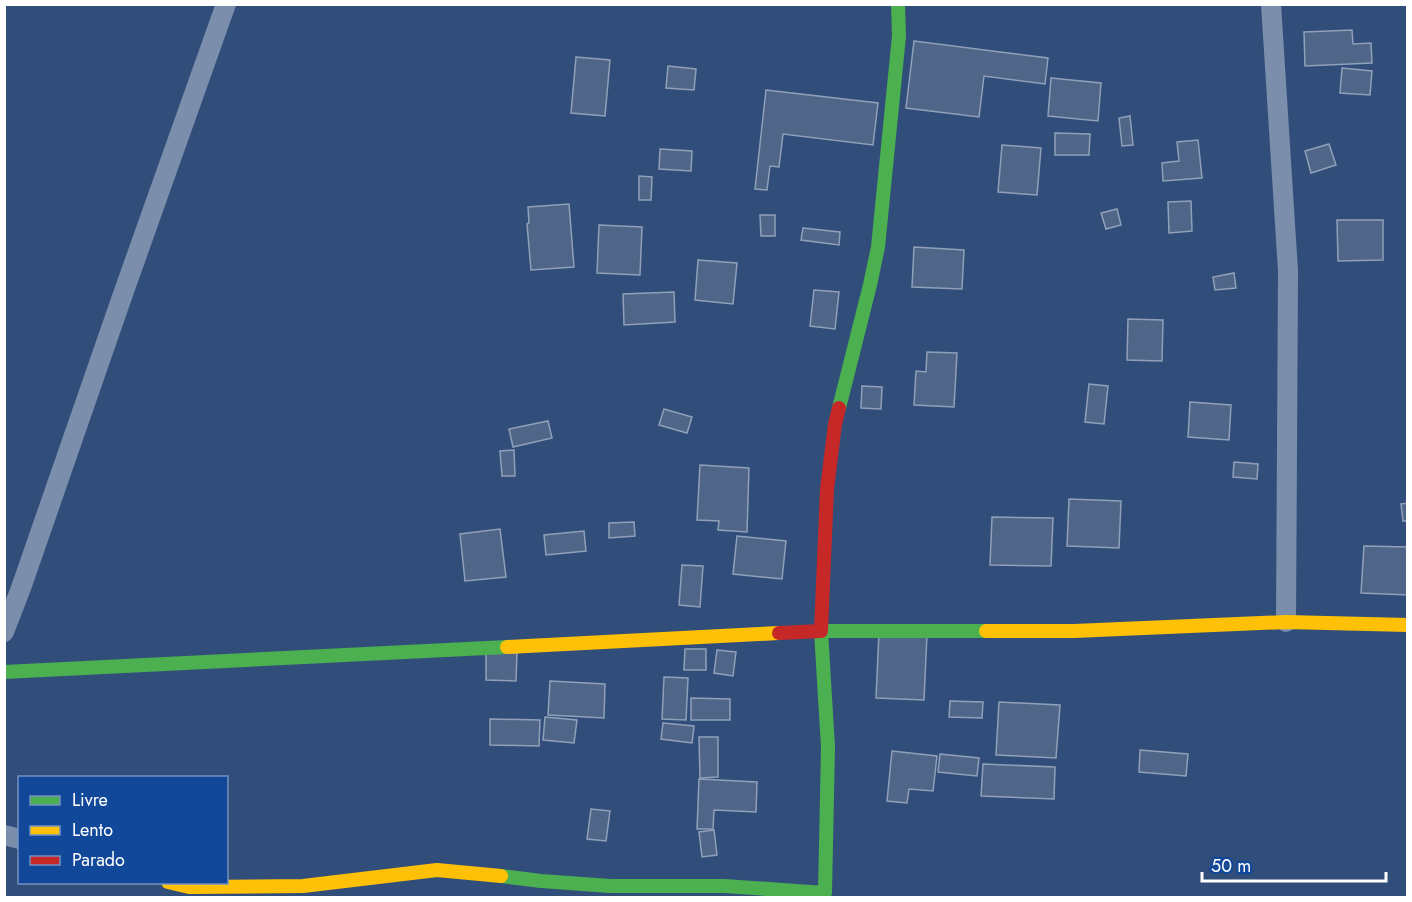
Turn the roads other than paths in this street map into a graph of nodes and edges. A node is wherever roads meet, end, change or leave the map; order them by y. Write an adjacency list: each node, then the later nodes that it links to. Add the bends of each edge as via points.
1 (226, 4): 7 (street)
2 (898, 4): 6 (street, via 899,36 878,247 835,424 827,489)
3 (1271, 4): 4 (street, via 1288,271)
4 (1286, 622): 5 (street); 6 (street, via 1074,631)
5 (1407, 625)
6 (821, 631): 8 (street); 10 (street, via 828,747)
7 (4, 632)
8 (4, 672)
9 (176, 884): 10 (street, via 303,886 437,870 610,886 724,886)
10 (825, 895)

